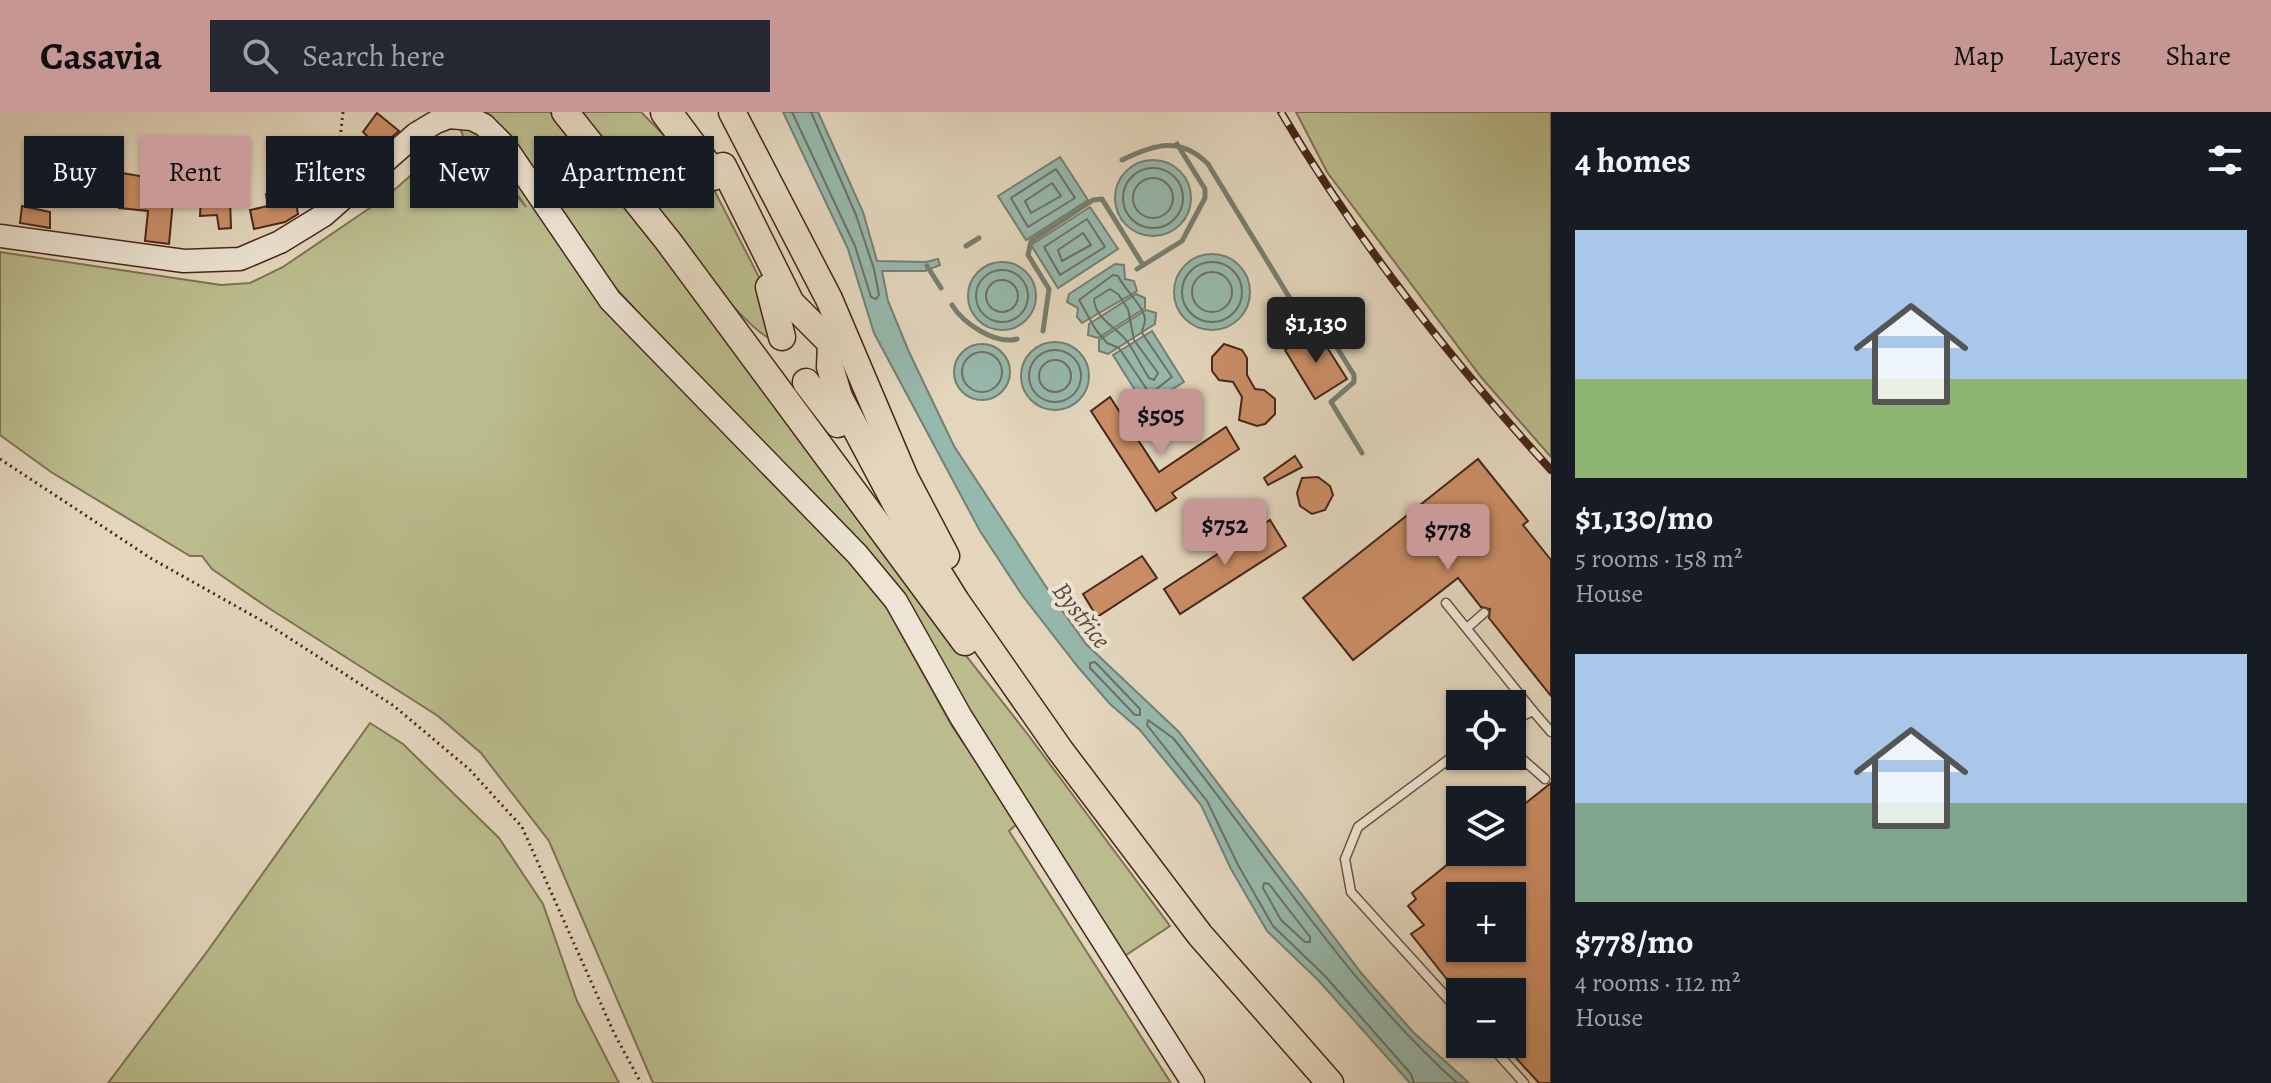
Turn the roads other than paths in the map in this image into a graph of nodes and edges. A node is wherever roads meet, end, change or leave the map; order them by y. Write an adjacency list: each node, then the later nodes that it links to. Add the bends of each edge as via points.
1 (565, 112): 9 (main road)
2 (666, 112): 7 (highway)
3 (689, 112): 7 (highway)
4 (725, 112): 10 (main road)
5 (732, 112): 17 (main road, via 838,317 910,489)
6 (461, 114): 8 (street, via 416,134 324,215 240,259 184,261); 26 (street, via 494,134 610,300 882,582 961,717)
7 (718, 170): 10 (main road, via 786,294); 11 (main road, via 772,296)
8 (0, 236)
9 (668, 241): 11 (main road, via 752,335); 17 (main road, via 938,608)
10 (820, 332): 11 (main road, via 798,326); 12 (main road, via 833,349)
11 (780, 345): 13 (main road, via 784,372)
12 (830, 367): 13 (main road, via 822,377); 17 (main road, via 839,397 911,529)
13 (806, 382): 17 (main road, via 827,406 921,565)
14 (1446, 603): 16 (lane)
15 (1484, 613): 16 (lane)
16 (1467, 628): 18 (lane)
17 (1013, 688): 27 (main road, via 1200,935)
18 (1533, 711): 19 (lane); 20 (lane)
19 (1526, 714)
20 (1551, 732)
21 (1446, 761): 24 (lane, via 1358,827 1345,859 1351,892)
22 (1526, 762): 23 (lane)
23 (1545, 779)
24 (1446, 997)
25 (1502, 1058): 28 (lane)
26 (1193, 1083)
27 (1330, 1083)
28 (1524, 1083)

